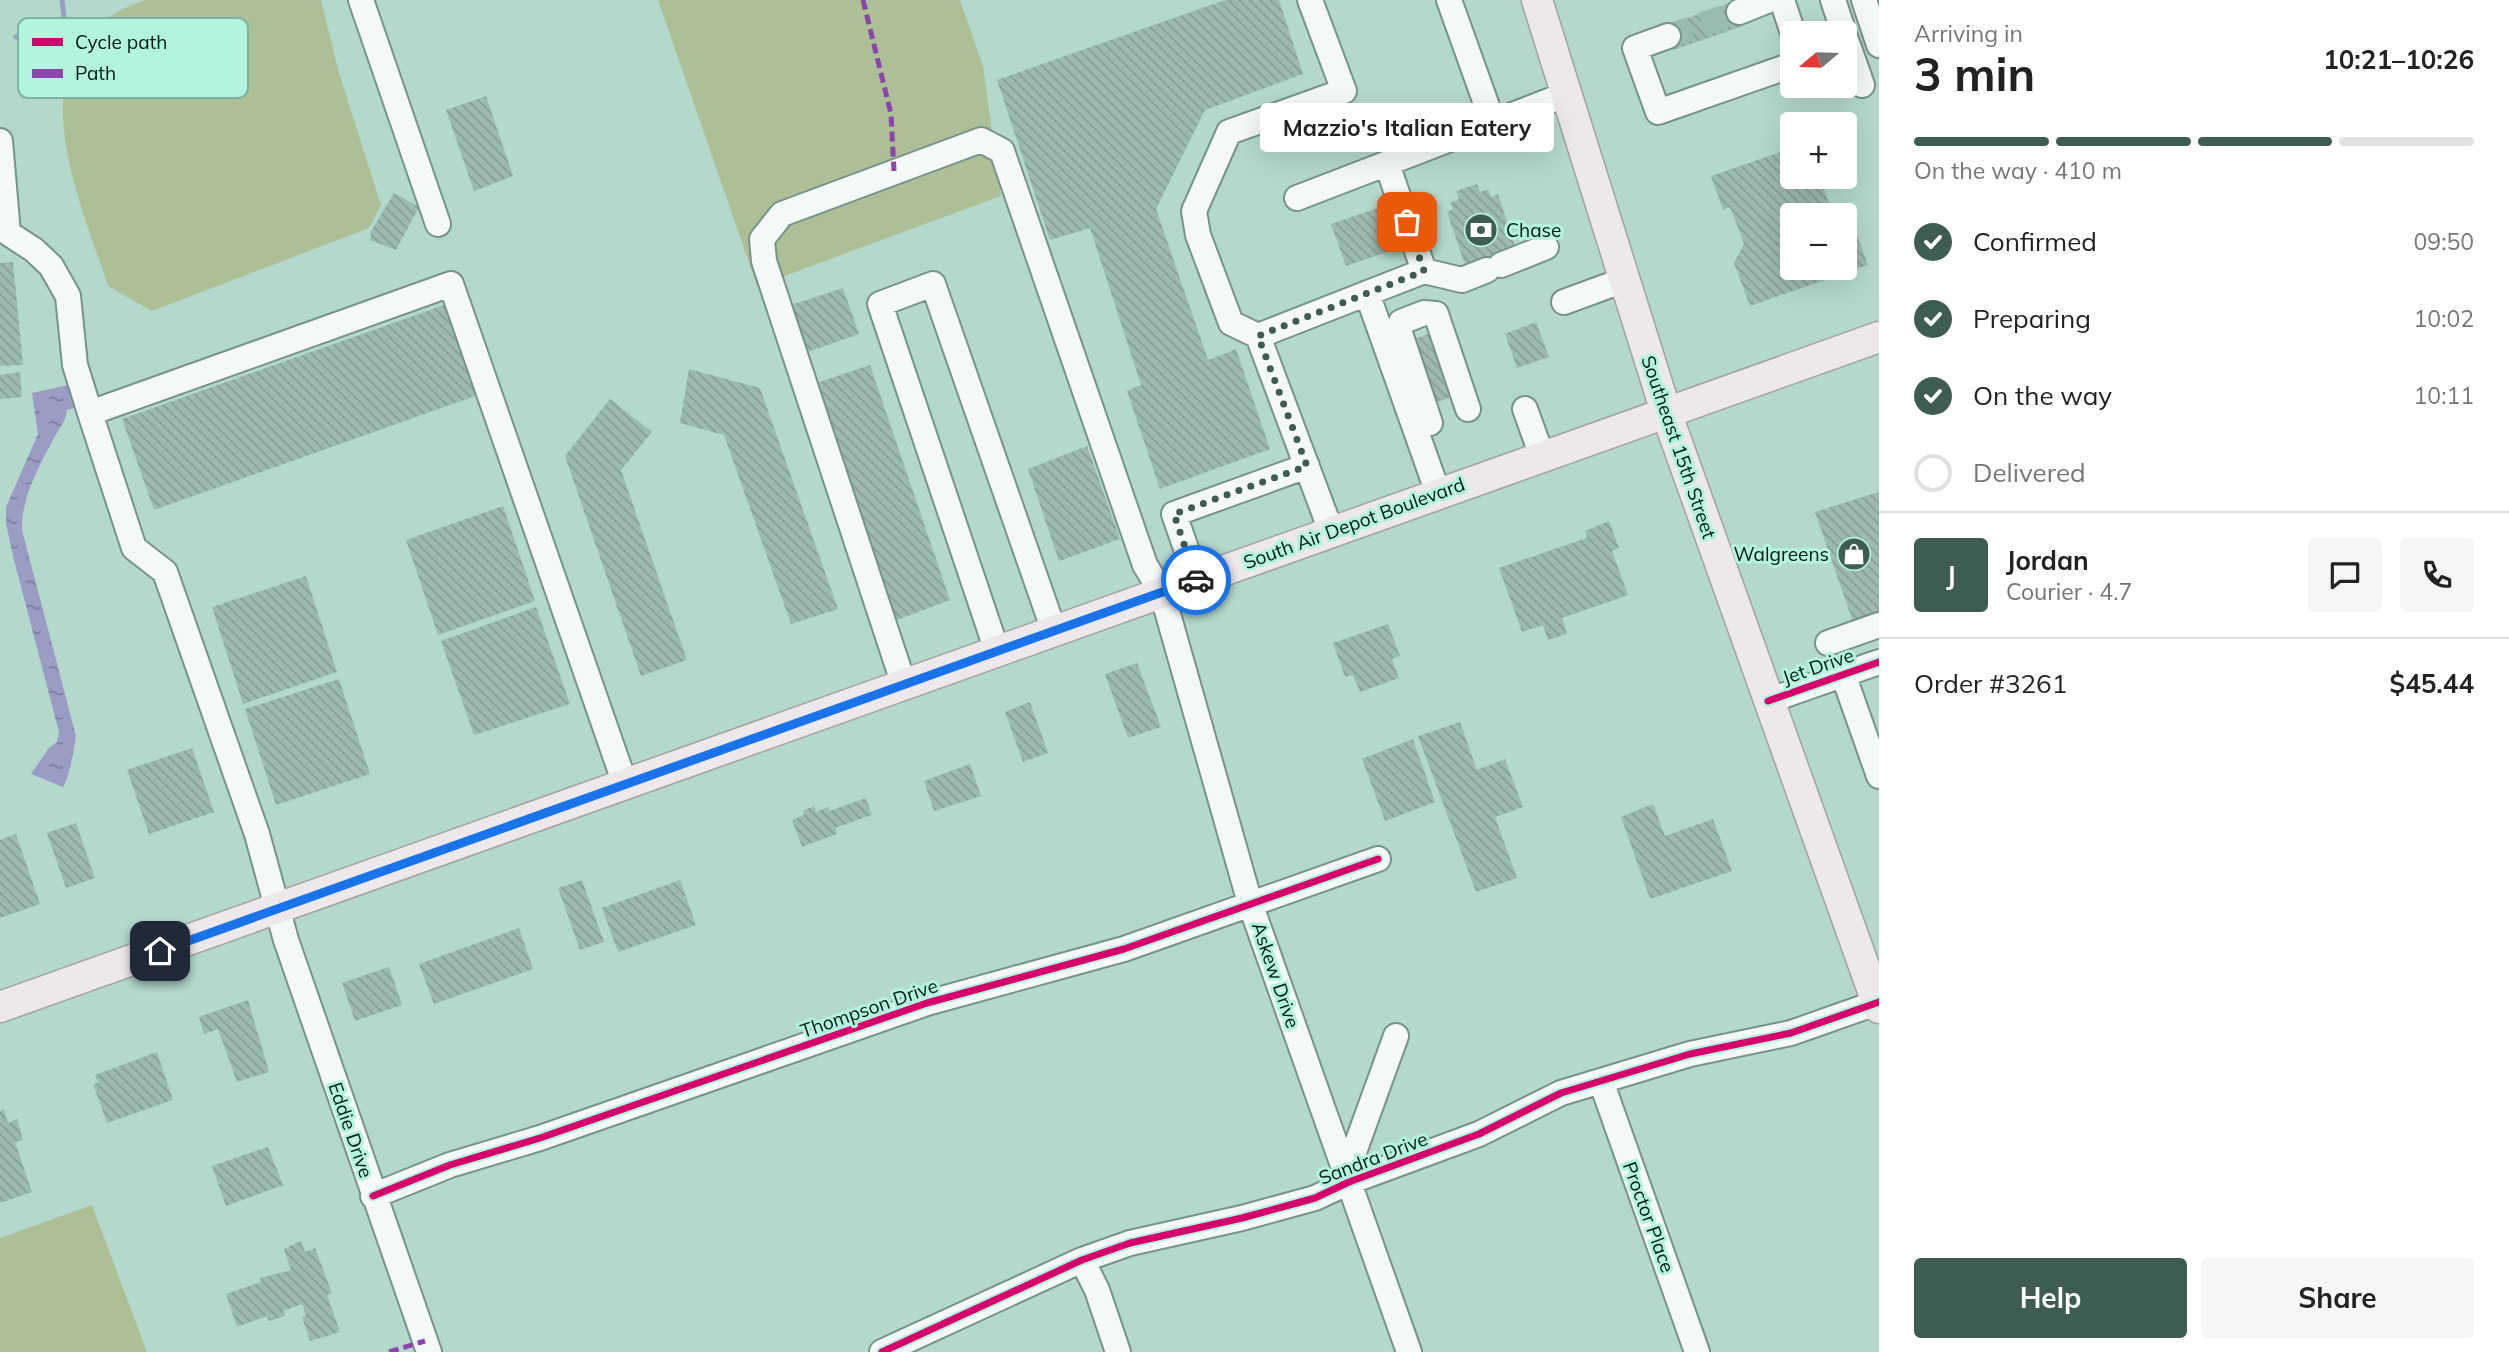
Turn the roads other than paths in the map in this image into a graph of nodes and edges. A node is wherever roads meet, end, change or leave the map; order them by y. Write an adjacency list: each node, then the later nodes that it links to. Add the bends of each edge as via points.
1 (361, 0): 22 (street)
2 (1310, 0): 28 (street, via 1344,91 1229,132 1194,211 1198,235 1231,323)
3 (1449, 0): 18 (street)
4 (1537, 0): 17 (main road, Southeast 15th Street)
5 (1769, 0): 9 (street)
6 (1782, 0): 10 (street)
7 (1833, 0): 11 (street)
8 (1864, 0): 13 (street)
9 (1739, 12)
10 (1789, 21)
11 (1840, 21)
12 (1668, 36): 14 (street, via 1635,48 1658,112)
13 (1879, 45)
14 (1780, 69)
15 (1857, 71): 16 (street)
16 (1862, 85)
17 (1567, 94): 18 (street); 25 (main road, Southeast 15th Street)
18 (1493, 122): 20 (street)
19 (0, 141): 33 (street, Eddie Drive, via 8,233 51,266 68,296 75,365)
20 (1387, 164): 21 (street); 24 (street)
21 (1297, 198)
22 (438, 224)
23 (1546, 247): 24 (street, via 1462,279)
24 (1424, 271): 26 (street)
25 (1624, 280): 27 (street); 32 (main road, Southeast 15th Street)
26 (1367, 293): 28 (street); 37 (street)
27 (1564, 302)
28 (1258, 336): 36 (street)
29 (1879, 337): 32 (main road, South Air Depot Boulevard)
30 (1468, 409): 34 (street, via 1436,314 1424,313 1401,322 1399,330)
31 (1525, 409): 35 (street)
32 (1666, 412): 35 (main road, South Air Depot Boulevard); 48 (main road, Southeast 15th Street)
33 (90, 413): 51 (street, via 451,284); 54 (street, Eddie Drive, via 134,548 165,572)
34 (1430, 423)
35 (1542, 456): 37 (main road, South Air Depot Boulevard)
36 (1307, 466): 38 (street); 39 (street, via 1174,514)
37 (1438, 493): 38 (main road, South Air Depot Boulevard)
38 (1331, 531): 39 (main road, South Air Depot Boulevard)
39 (1197, 580): 40 (main road, South Air Depot Boulevard)
40 (1162, 593): 42 (main road, South Air Depot Boulevard); 47 (street, Askew Drive, via 1145,565 1002,151 981,140 963,145 782,214 762,239 764,261); 53 (street, Askew Drive)
41 (1879, 625): 43 (street)
42 (1054, 631): 44 (main road, South Air Depot Boulevard); 44 (street, via 933,284 880,304)
43 (1828, 643)
44 (997, 651): 47 (main road, South Air Depot Boulevard)
45 (1879, 662): 46 (street, Jet Drive)
46 (1843, 674): 48 (street, Jet Drive); 49 (street)
47 (904, 685): 51 (main road, South Air Depot Boulevard)
48 (1768, 701): 55 (main road, Southeast 15th Street)
49 (1870, 714): 50 (street)
50 (1879, 776)
51 (625, 784): 54 (main road, South Air Depot Boulevard)
52 (1378, 859): 53 (street, Thompson Drive)
53 (1251, 903): 59 (street, Askew Drive); 60 (street, Thompson Drive, via 1124,948 927,1003 450,1165)
54 (278, 906): 56 (main road, South Air Depot Boulevard); 60 (street, Eddie Drive)
55 (1878, 1004): 58 (street, Sandra Drive, via 1791,1033 1690,1054)
56 (0, 1007)
57 (1396, 1037): 59 (street)
58 (1601, 1081): 59 (street, Sandra Drive, via 1561,1093 1479,1134); 66 (street, Proctor Place)
59 (1348, 1178): 61 (street, Sandra Drive, via 1315,1198 1130,1243); 65 (street, Askew Drive)
60 (373, 1196): 62 (street, Eddie Drive)
61 (1082, 1260): 63 (street, Sandra Drive); 64 (street)
62 (429, 1352)
63 (882, 1352)
64 (1118, 1352)
65 (1409, 1352)
66 (1697, 1352)

